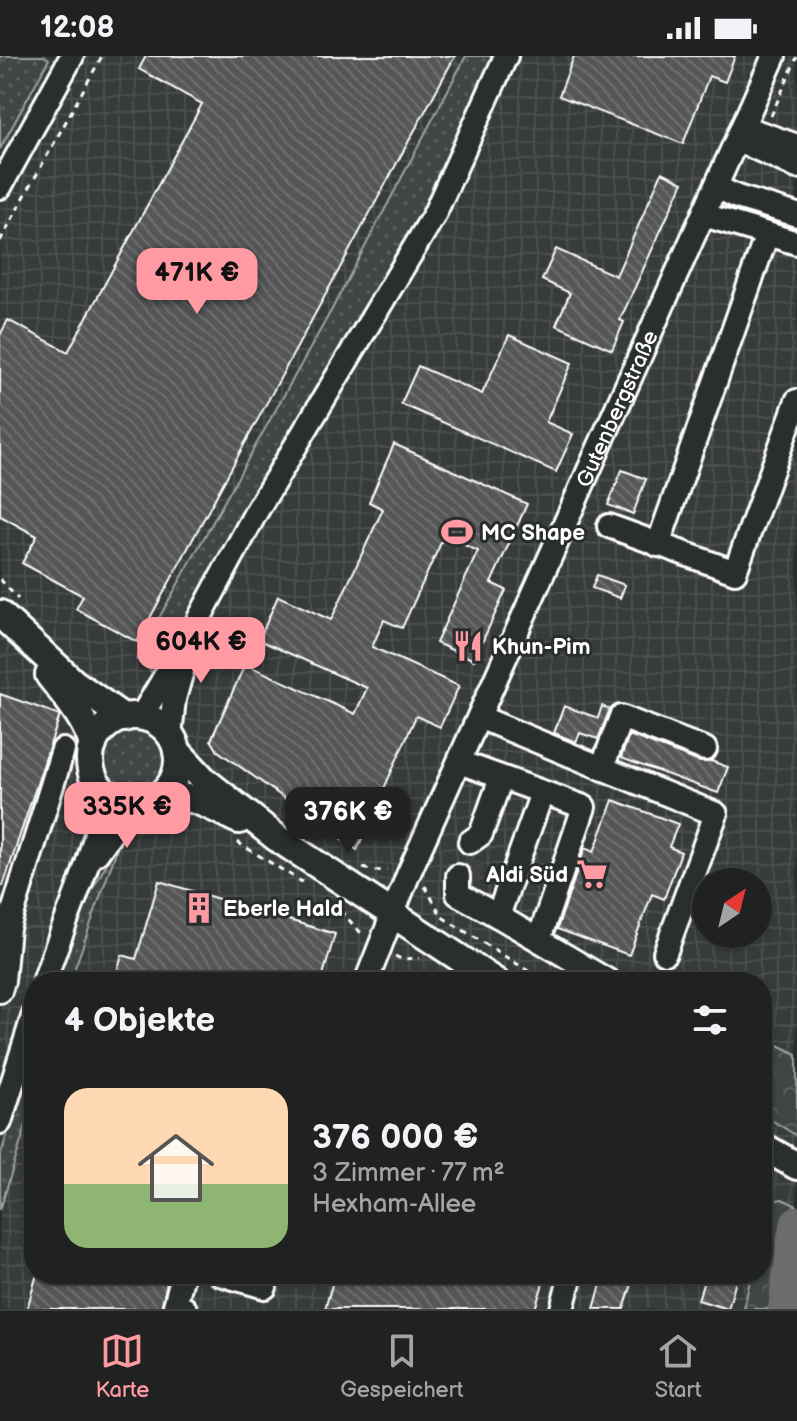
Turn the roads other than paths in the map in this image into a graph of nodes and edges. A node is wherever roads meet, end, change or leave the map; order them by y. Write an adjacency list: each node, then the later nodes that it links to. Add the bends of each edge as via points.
1 (72, 56): 7 (street)
2 (506, 56): 17 (street, via 434,215 256,512)
3 (774, 56): 4 (street, Gutenbergstraße)
4 (740, 134): 5 (street); 6 (street); 8 (street, Gutenbergstraße)
5 (797, 146)
6 (797, 167)
7 (0, 187)
8 (717, 187): 9 (street, Gutenbergstraße); 10 (street)
9 (704, 215): 11 (street); 18 (street, Gutenbergstraße)
10 (797, 215)
11 (767, 234): 12 (street); 15 (street)
12 (797, 243)
13 (797, 401): 15 (street, via 735,572)
14 (609, 526): 15 (street)
15 (658, 545)
16 (6, 621): 19 (main road, via 73,682); 21 (main road, via 78,712)
17 (194, 628): 19 (street); 20 (street, via 174,699)
18 (479, 717): 24 (street, Gutenbergstraße); 25 (street)
19 (133, 718): 20 (main road, via 157,723); 21 (main road, via 109,725)
20 (173, 743): 29 (main road, via 175,776); 30 (main road, via 205,781)
21 (93, 745): 27 (main road, via 92,770)
22 (705, 749): 25 (street, via 621,717)
23 (63, 750): 42 (street, via 8,928)
24 (459, 762): 26 (street); 34 (street, Gutenbergstraße)
25 (602, 768): 37 (street, via 716,814)
26 (501, 778): 28 (street); 31 (street)
27 (104, 792): 29 (main road, via 119,801); 32 (street)
28 (542, 793): 35 (street); 36 (street, via 584,807)
29 (152, 799): 30 (main road, via 173,794 193,799); 32 (street, via 119,822)
30 (277, 838): 34 (main road)
31 (477, 841)
32 (86, 871): 38 (street)
33 (462, 883): 35 (street)
34 (392, 913): 39 (street, Gutenbergstraße); 40 (main road)
35 (498, 916): 36 (street)
36 (539, 939): 41 (street)
37 (665, 953)
38 (48, 972)
39 (370, 972)
40 (481, 972)
41 (593, 972)
42 (0, 991)
43 (24, 1046): 44 (street)
44 (0, 1122)
45 (772, 1152): 46 (main road)
46 (797, 1166)
47 (180, 1284): 49 (street, via 175,1306)
48 (568, 1284): 50 (street)
49 (185, 1309)
50 (562, 1309)

